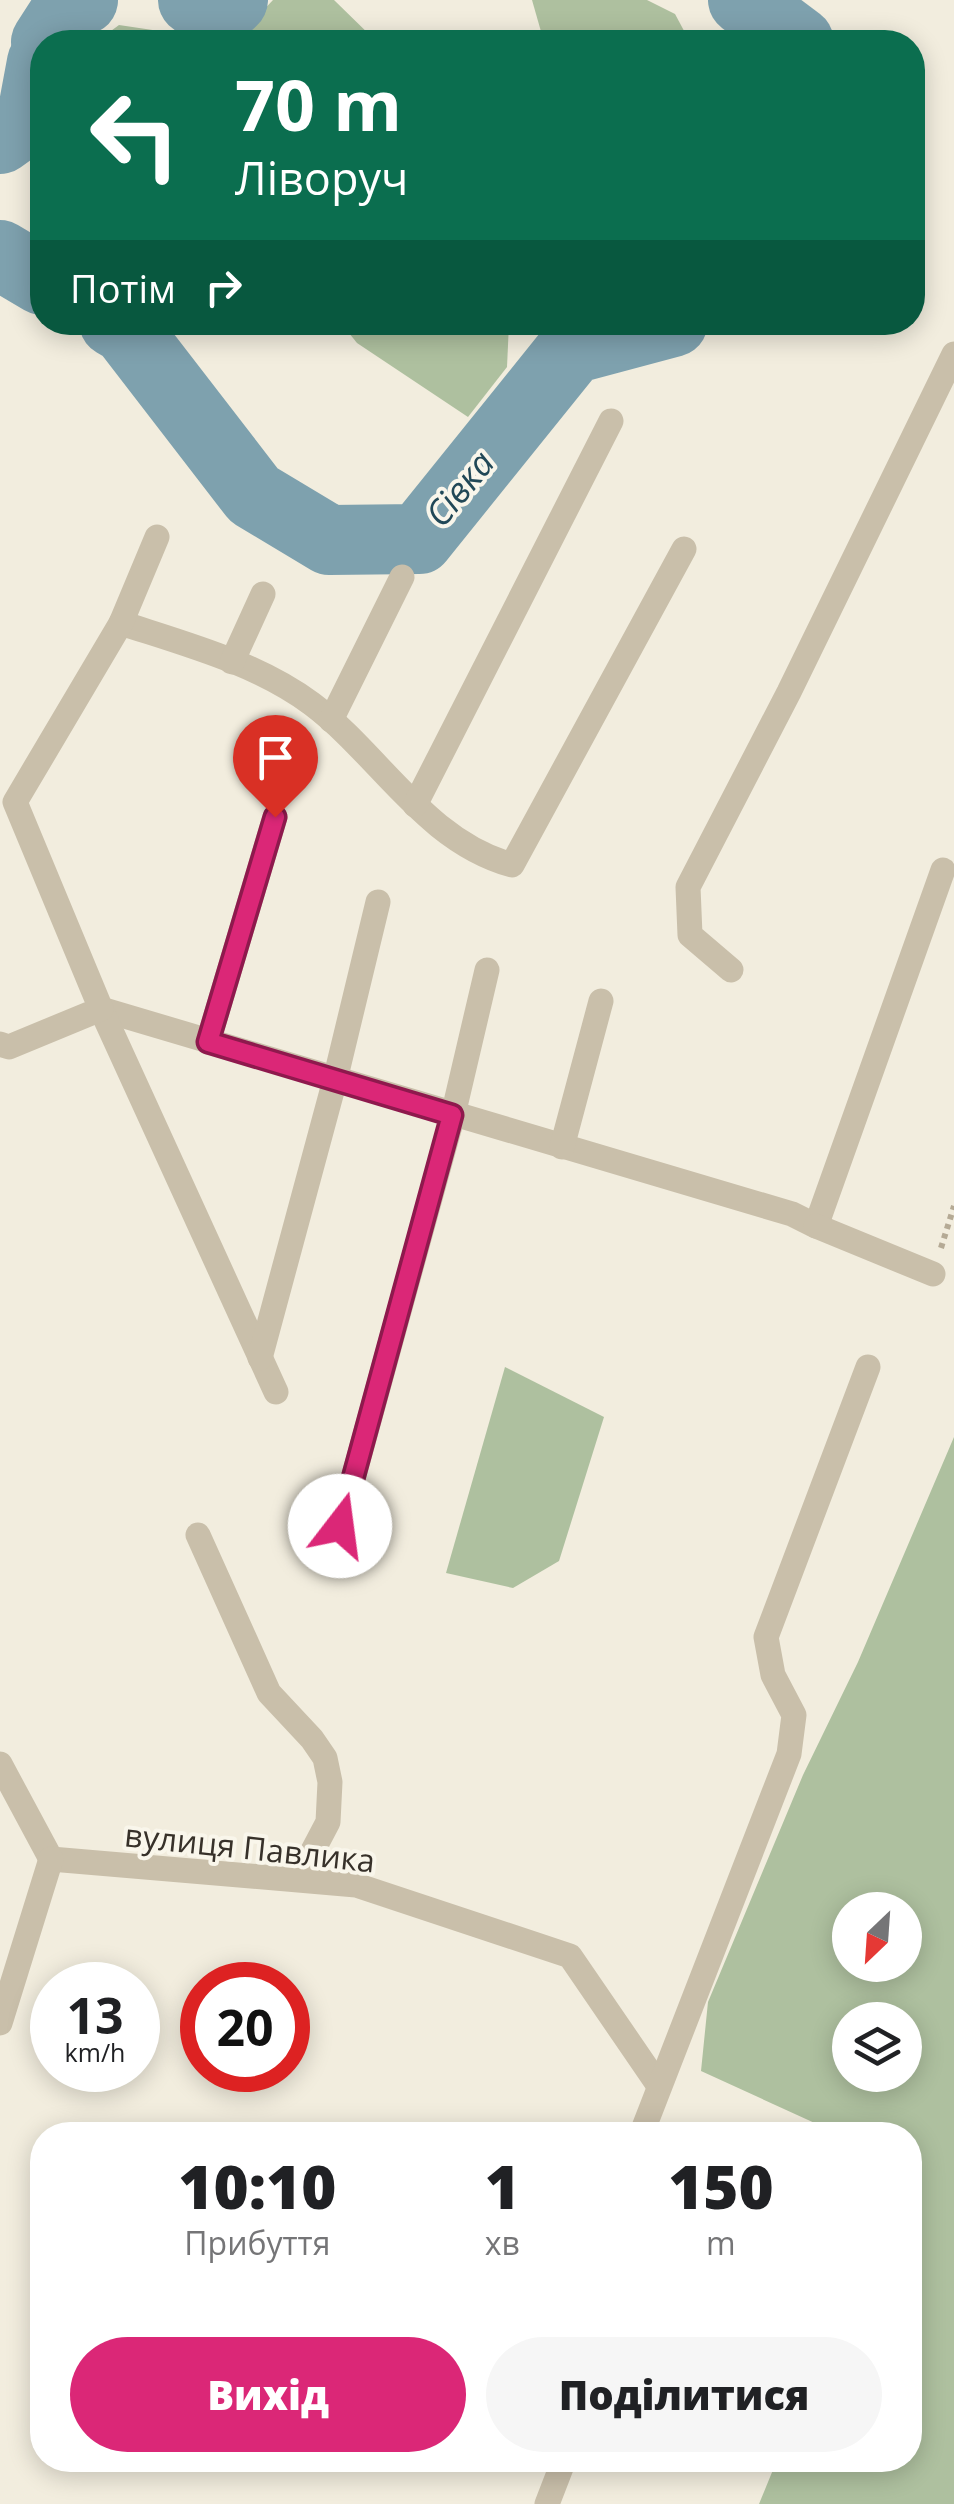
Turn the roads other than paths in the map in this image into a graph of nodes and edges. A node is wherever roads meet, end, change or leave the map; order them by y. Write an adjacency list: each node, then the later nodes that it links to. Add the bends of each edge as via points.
1 (954, 354): 15 (street, via 688,886 690,935)
2 (611, 421): 10 (street)
3 (157, 537): 7 (street)
4 (684, 549): 10 (street, via 512,866 468,848)
5 (402, 578): 9 (street)
6 (263, 594): 8 (street)
7 (121, 623): 8 (street); 17 (street, via 15,802)
8 (232, 662): 9 (street, via 291,690)
9 (331, 720): 10 (street)
10 (415, 805)
11 (275, 817): 18 (street)
12 (943, 870): 23 (street)
13 (378, 902): 20 (street)
14 (487, 970): 21 (street)
15 (731, 970)
16 (601, 1001): 22 (street)
17 (101, 1009): 18 (street); 19 (street, via 9,1047); 25 (street)
18 (208, 1042): 20 (street)
19 (0, 1044)
20 (335, 1080): 21 (street); 25 (street)
21 (452, 1115): 22 (street); 28 (street)
22 (562, 1147): 23 (street)
23 (816, 1226): 24 (street)
24 (932, 1274)
25 (260, 1358): 27 (street)
26 (868, 1367): 34 (street, via 766,1637 773,1675 794,1715 788,1754)
27 (276, 1392)
28 (340, 1526)
29 (198, 1535): 32 (street, via 269,1693 325,1758 328,1822)
30 (0, 1764): 31 (street)
31 (51, 1859): 32 (street, вулиця Павлика); 33 (street)
32 (298, 1879): 34 (street, вулиця Павлика, via 356,1884 570,1956)
33 (0, 2023)
34 (659, 2086): 35 (street)
35 (646, 2122)
36 (560, 2472): 37 (street)
37 (548, 2504)

